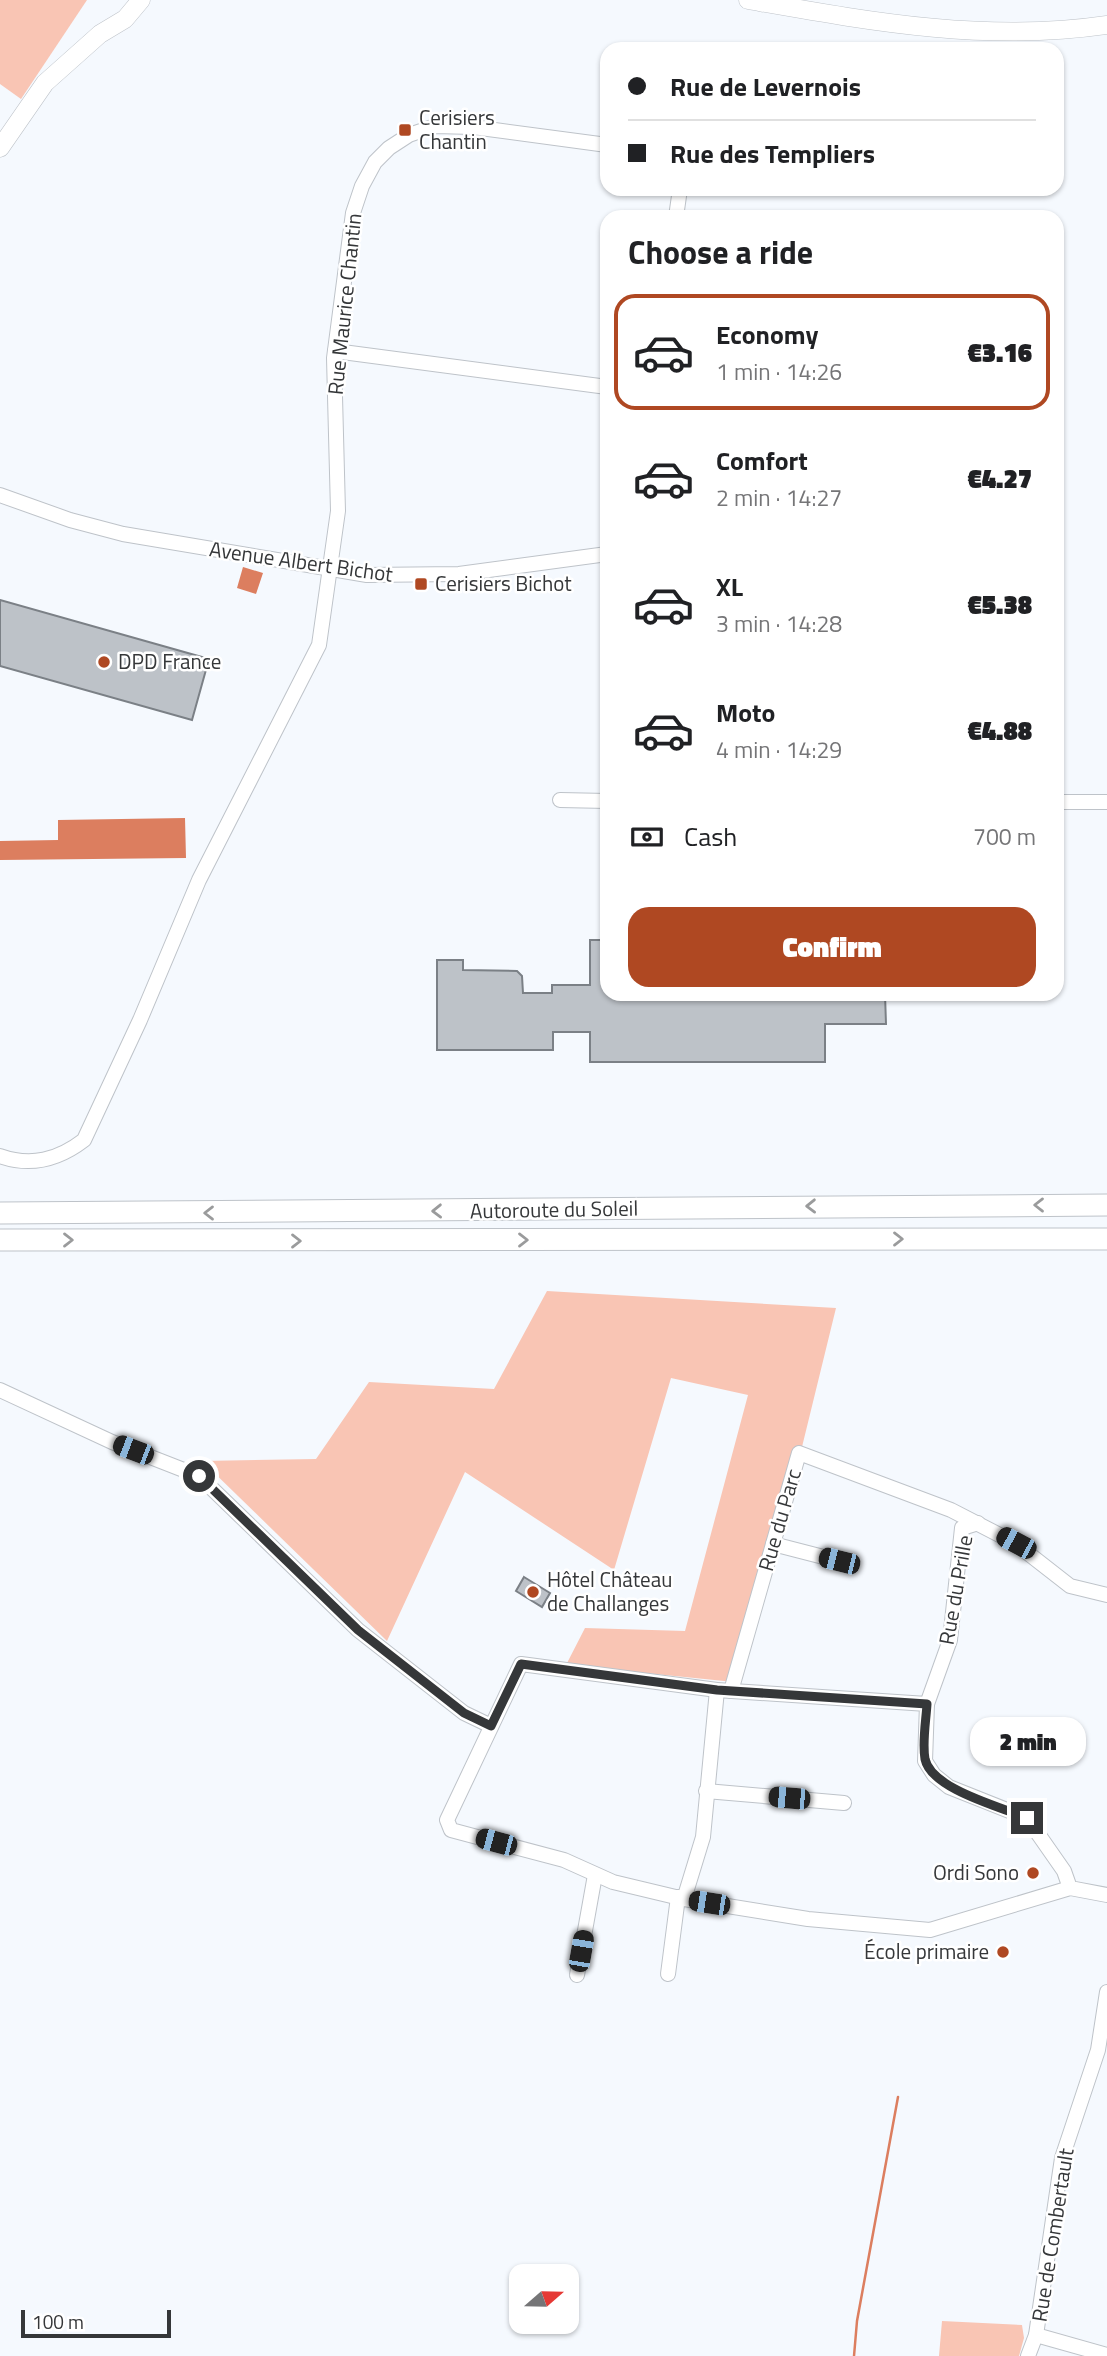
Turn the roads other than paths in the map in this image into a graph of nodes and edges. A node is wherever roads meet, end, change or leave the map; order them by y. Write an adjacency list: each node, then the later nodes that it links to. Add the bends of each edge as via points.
1 (129, 0): 5 (main road)
2 (141, 0): 5 (main road, via 125,19)
3 (748, 0): 4 (main road, via 959,31 1029,32)
4 (1107, 25)
5 (100, 34): 7 (main road, via 45,83)
6 (600, 144): 8 (street, Rue Maurice Chantin, via 435,126 389,148 362,186 353,213)
7 (0, 148)
8 (335, 352): 9 (street); 12 (street, Rue Maurice Chantin, via 338,511)
9 (600, 386)
10 (0, 495): 12 (street, Avenue Albert Bichot, via 123,534)
11 (600, 555): 12 (street, Avenue Albert Bichot, via 420,576)
12 (331, 569): 17 (street, Rue Maurice Chantin, via 318,645 309,669 199,880 84,1140 69,1152 42,1162 16,1162)
13 (560, 800): 14 (street)
14 (600, 801)
15 (1064, 802): 16 (street)
16 (1107, 802)
17 (0, 1156)
18 (1107, 1205): 19 (highway, Autoroute du Soleil, one-way to 19)
19 (0, 1213)
20 (1107, 1239): 21 (highway, Autoroute du Soleil, one-way to 20)
21 (0, 1240)
22 (0, 1390): 29 (street, via 111,1442 199,1476 358,1630 464,1713)
23 (978, 1523): 24 (street, Rue du Parc, via 799,1453); 26 (street, via 1016,1543 1070,1586); 28 (street, Rue du Prille, via 962,1528 950,1640)
24 (773, 1544): 25 (street); 27 (street, Rue du Parc)
25 (839, 1561)
26 (1107, 1593)
27 (724, 1691): 28 (street); 29 (street, via 521,1664); 30 (street, Rue du Parc)
28 (927, 1704): 33 (street, via 925,1761 934,1775 949,1787 1027,1818 1064,1871)
29 (491, 1726): 32 (street, via 447,1820 451,1830 564,1860)
30 (706, 1791): 31 (street); 35 (street, Rue du Parc, via 703,1837)
31 (844, 1803)
32 (595, 1875): 35 (street); 37 (street)
33 (1070, 1888): 34 (street); 35 (street, via 930,1930 808,1919)
34 (1107, 1895)
35 (681, 1898): 36 (street, Rue du Parc)
36 (668, 1974)
37 (577, 1975)
38 (1107, 1992): 39 (street, Rue de Combertault)
39 (1102, 2051): 40 (street, Rue de Combertault, via 1062,2158)
40 (1037, 2335): 41 (street); 42 (street, Rue de Combertault)
41 (1107, 2355)
42 (1028, 2356)

